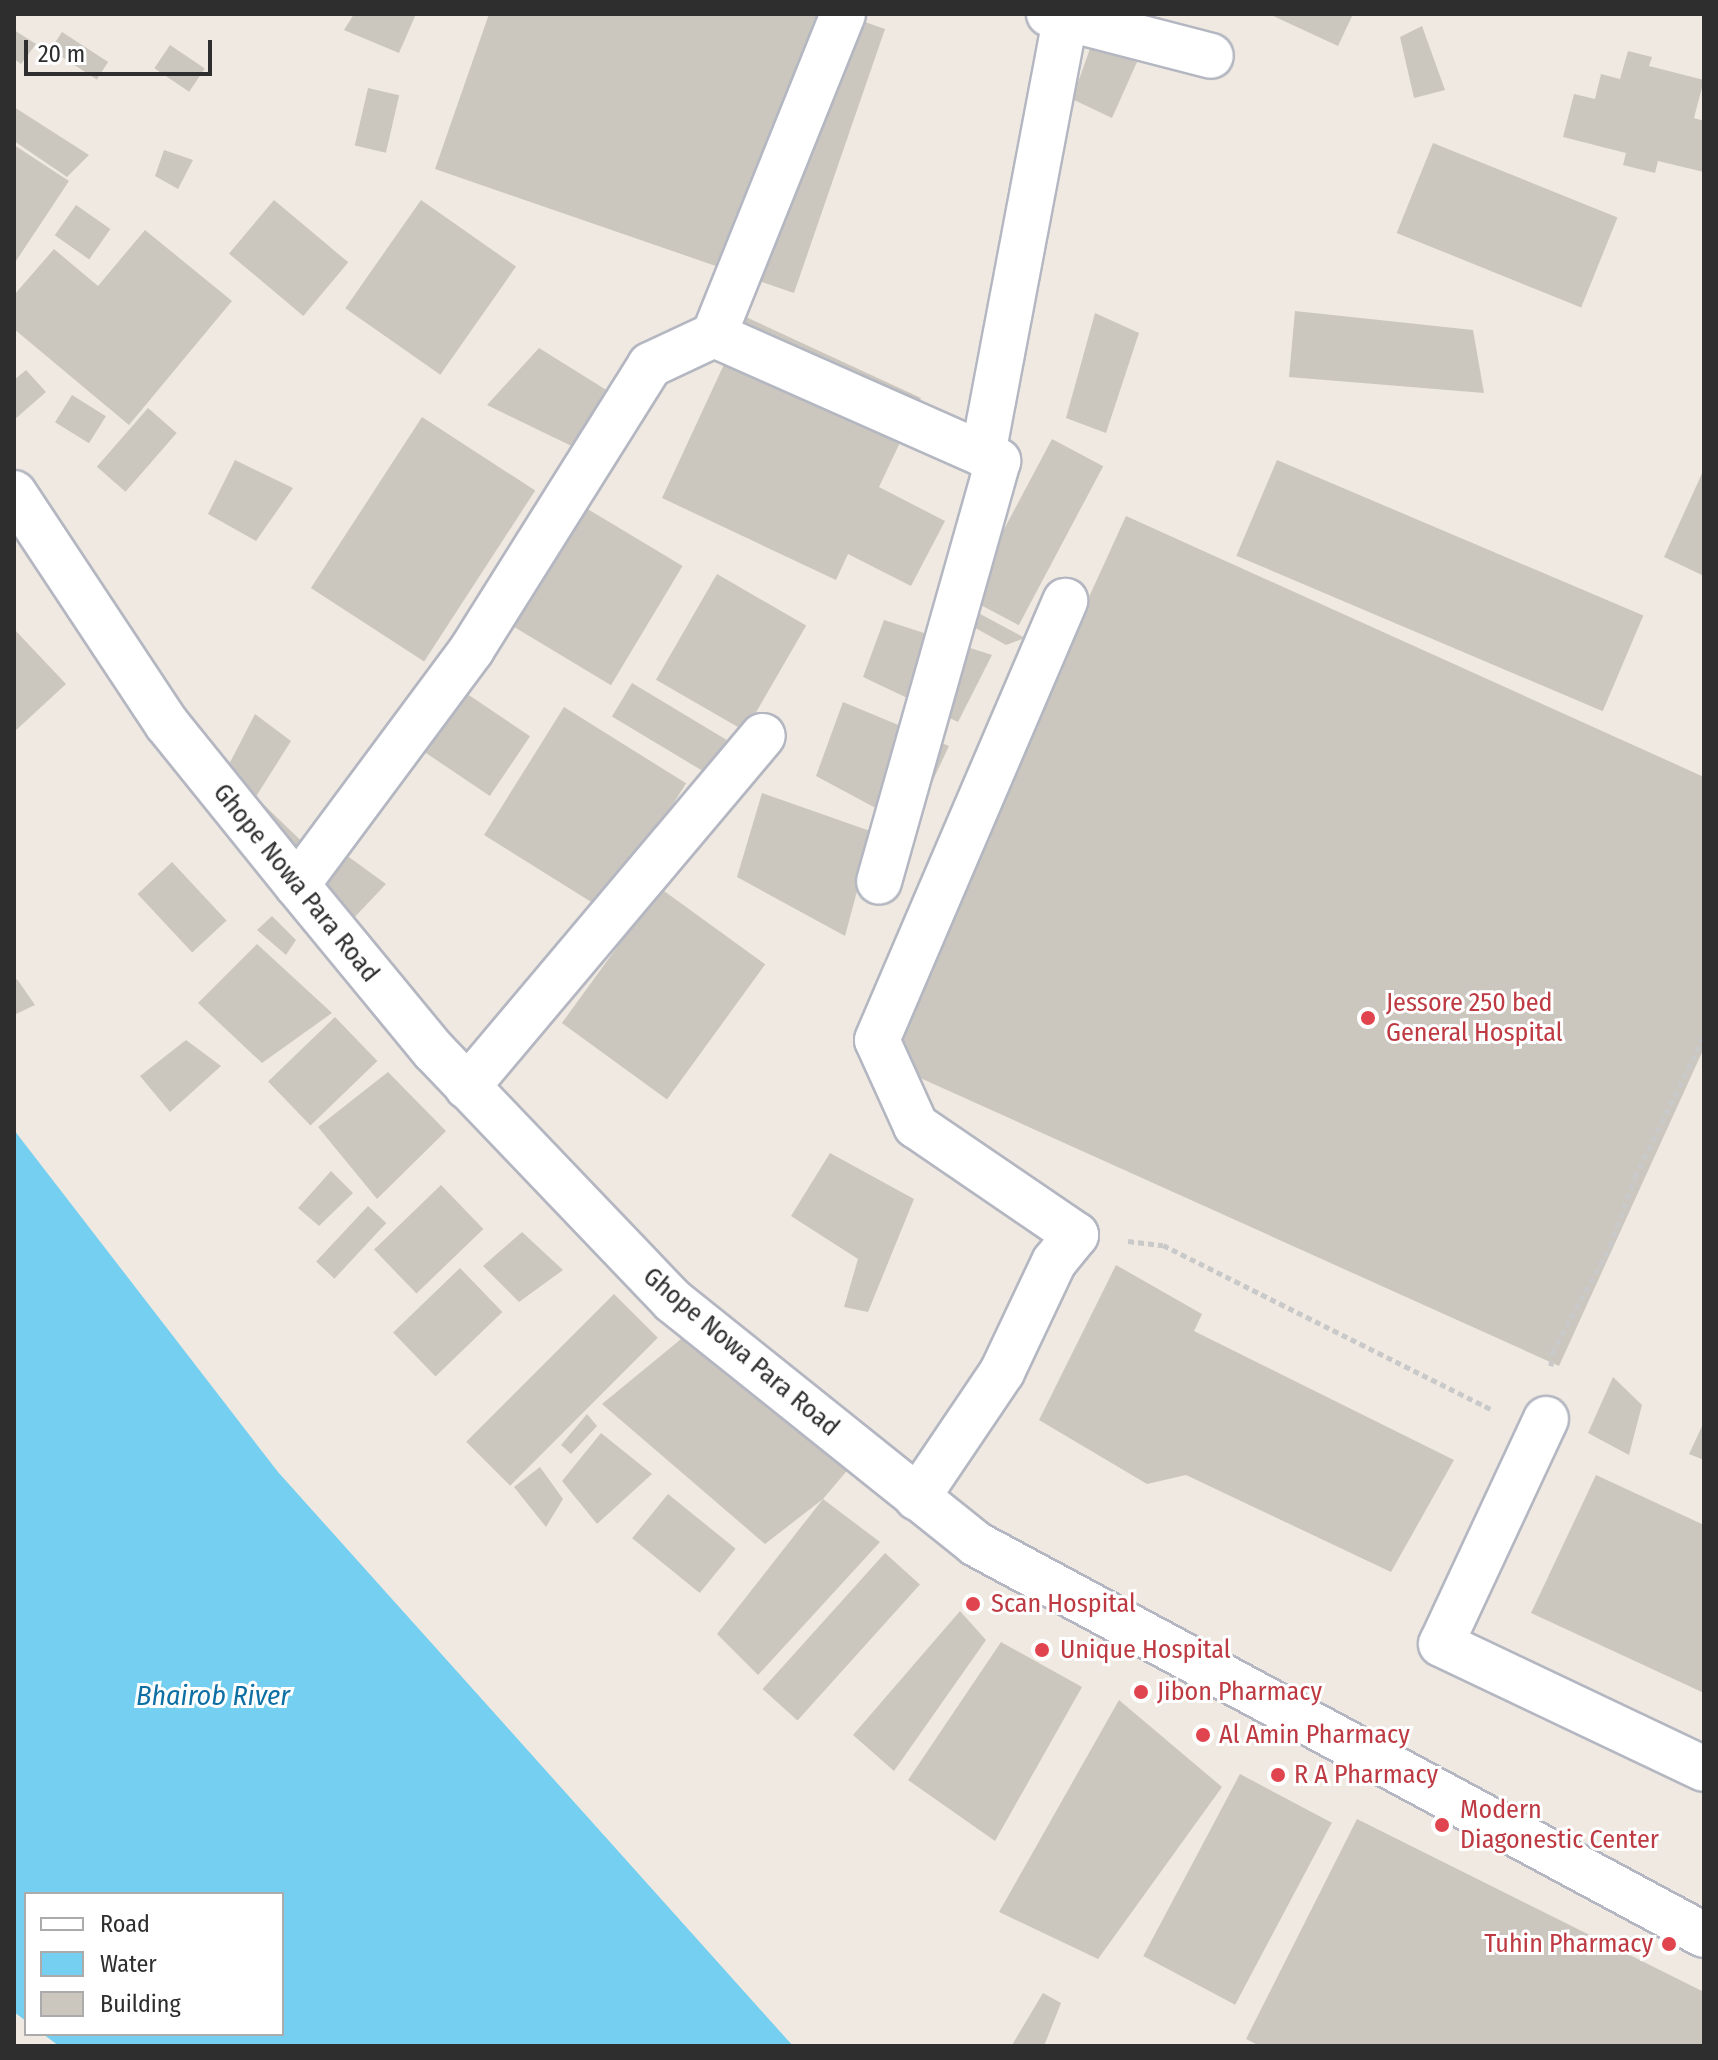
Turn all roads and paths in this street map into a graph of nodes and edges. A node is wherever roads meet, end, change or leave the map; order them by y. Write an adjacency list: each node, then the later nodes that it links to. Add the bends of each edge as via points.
1 (843, 14): 4 (street)
2 (1057, 17): 3 (street); 5 (street)
3 (1211, 56)
4 (714, 335): 5 (street); 10 (street, via 650,365 472,649)
5 (983, 454): 9 (street, via 998,461)
6 (14, 493): 10 (street, Ghope Nowa Para Road, via 167,724)
7 (1065, 601): 13 (street, via 877,1040 916,1126)
8 (763, 736): 12 (street)
9 (879, 882)
10 (297, 885): 12 (street, Ghope Nowa Para Road)
11 (1704, 1036): 14 (path, via 1635,1177 1610,1246 1552,1353)
12 (467, 1087): 15 (street, Ghope Nowa Para Road, via 673,1301)
13 (1076, 1235): 14 (path, via 1163,1245 1489,1409); 15 (street, via 1054,1262 1002,1372)
14 (1546, 1419): 16 (street, via 1441,1644)
15 (917, 1498): 17 (street, Ghope Nowa Para Road, via 976,1544)
16 (1704, 1769)
17 (1704, 1935)

